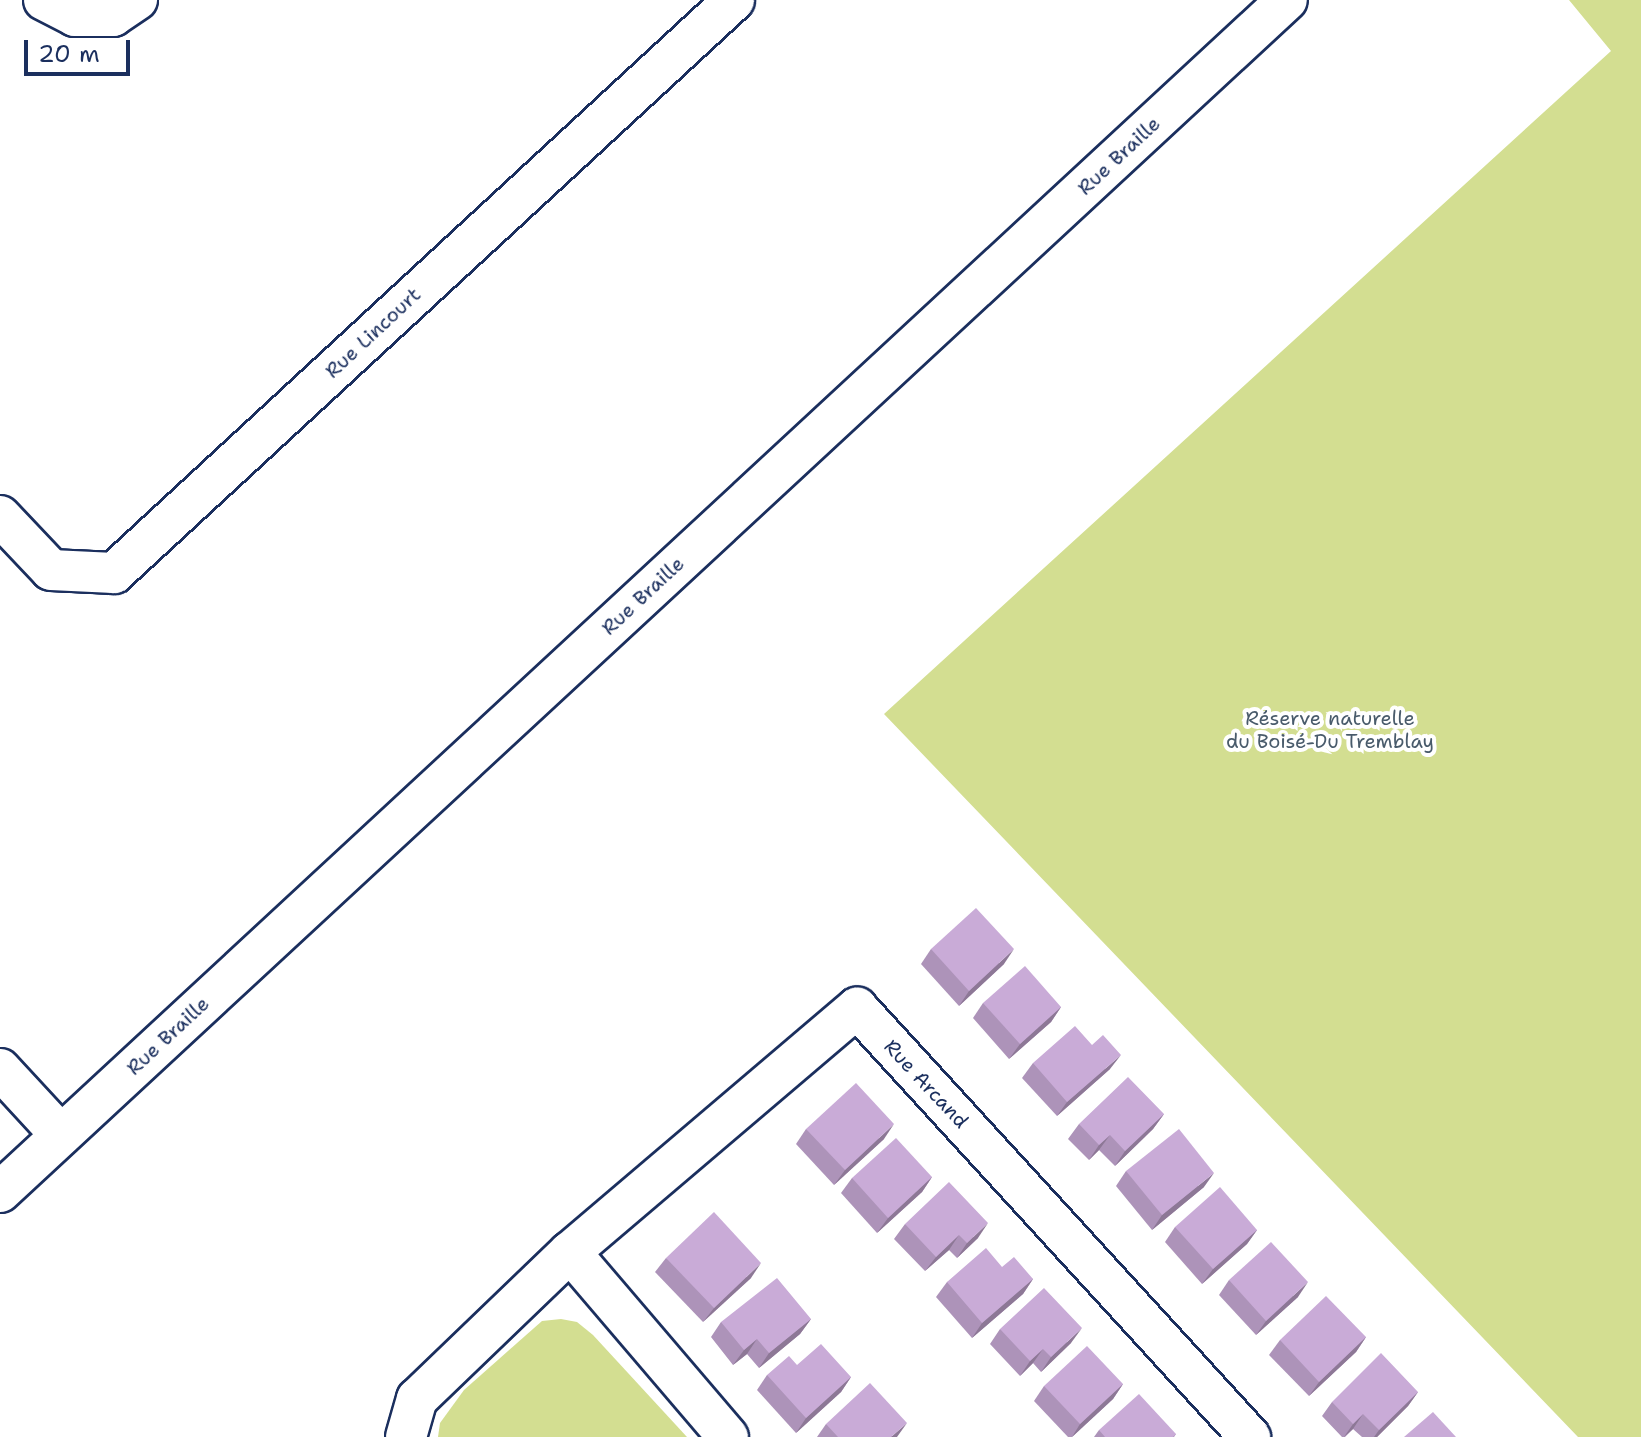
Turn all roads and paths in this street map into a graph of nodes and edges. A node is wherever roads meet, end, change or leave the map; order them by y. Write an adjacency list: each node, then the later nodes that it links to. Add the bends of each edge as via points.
1 (44, 0): 2 (street, via 75,16 113,16)
2 (137, 0)
3 (734, 0): 5 (street, Rue Lincourt, via 114,573 51,570)
4 (1287, 0): 7 (street, Rue Braille)
5 (0, 516)
6 (0, 1069): 7 (street)
7 (61, 1135): 8 (street, Rue Braille)
8 (0, 1192)
9 (570, 1252): 10 (street, Rue Arcand, via 417,1399); 11 (street); 12 (street, Rue Arcand, via 857,1008)
10 (406, 1437)
11 (728, 1437)
12 (1250, 1437)

